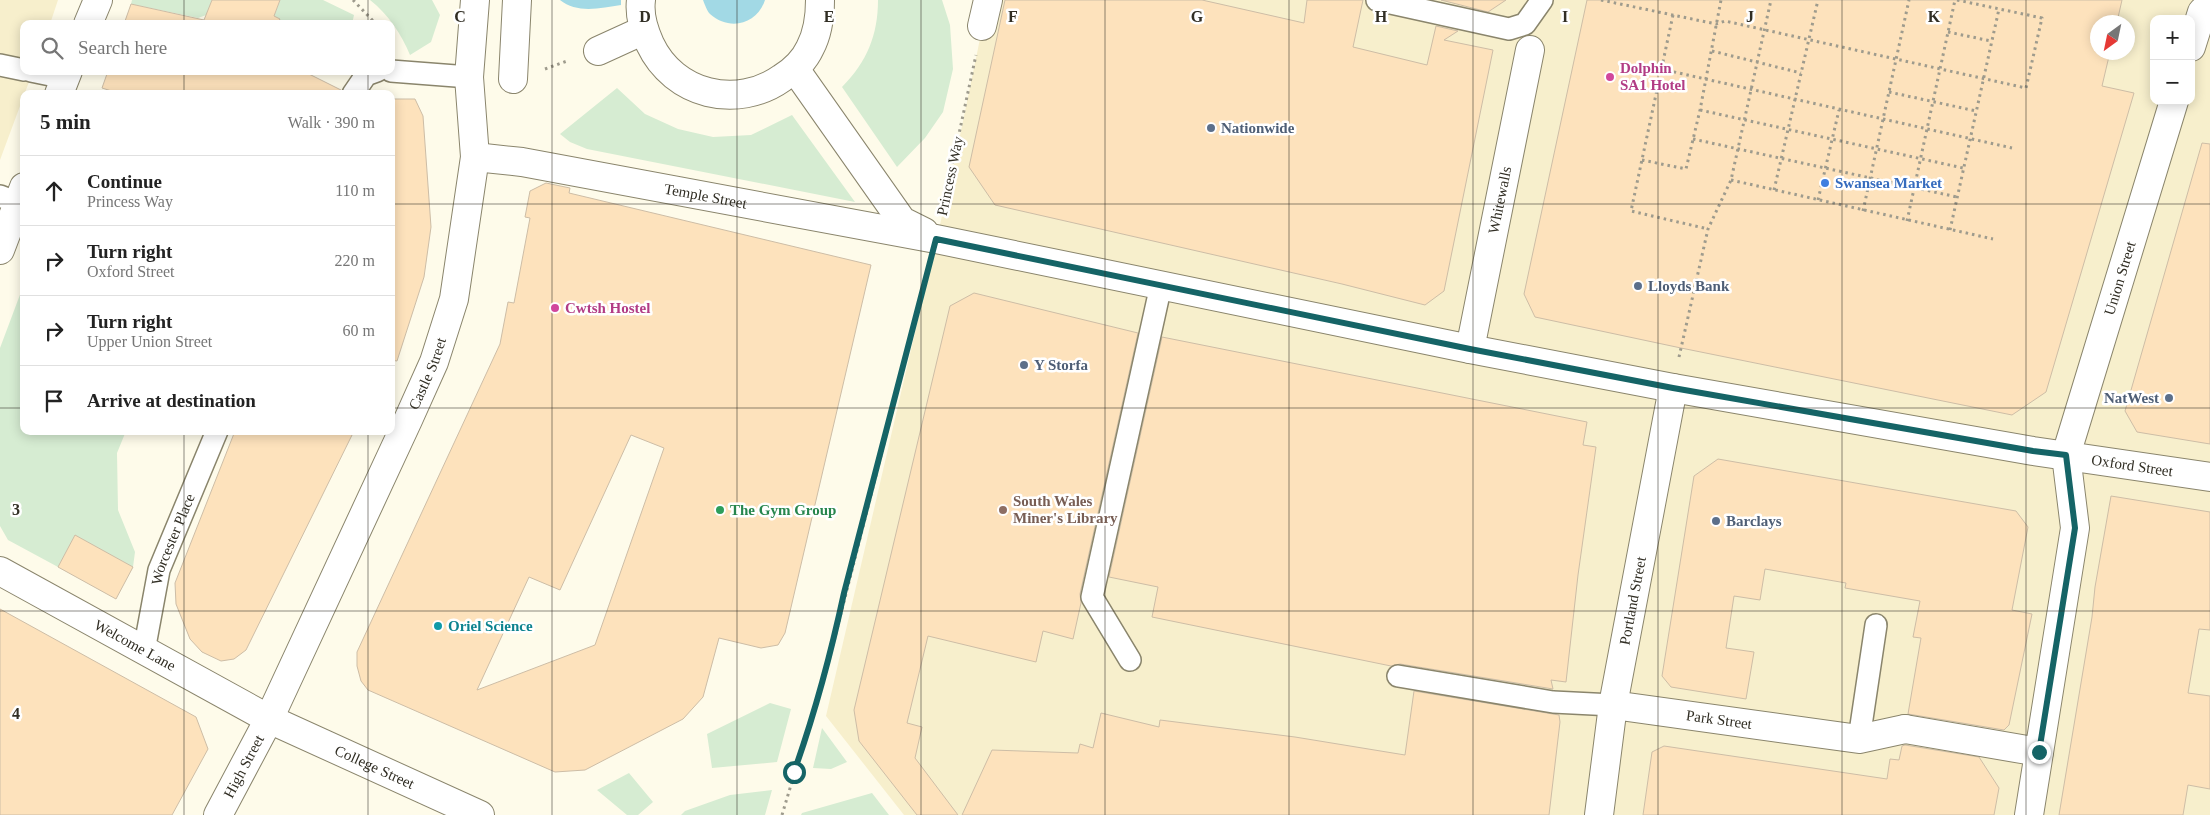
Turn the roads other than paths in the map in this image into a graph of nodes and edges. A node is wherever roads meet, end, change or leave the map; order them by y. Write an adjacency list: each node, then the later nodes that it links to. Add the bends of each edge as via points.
1 (98, 0): 10 (street)
2 (475, 0): 22 (street, Castle Street)
3 (517, 0): 23 (street)
4 (641, 0): 12 (street)
5 (820, 0): 18 (street, via 820,21 810,49)
6 (988, 0): 11 (street)
7 (1378, 0): 8 (lane, via 1509,30 1525,24)
8 (1542, 0)
9 (2210, 4): 13 (street, via 2202,12)
10 (90, 20)
11 (982, 26)
12 (644, 30): 15 (street); 18 (street, via 657,58 679,80 706,93 737,96 768,89)
13 (2195, 34)
14 (1530, 50): 32 (street, Whitewalls)
15 (598, 51)
16 (0, 65): 17 (lane)
17 (20, 69)
18 (795, 69): 29 (street, via 902,221)
19 (395, 71): 22 (lane)
20 (44, 75): 24 (lane)
21 (366, 75): 25 (lane)
22 (469, 76): 27 (street, Castle Street)
23 (513, 79)
24 (64, 81)
25 (356, 90)
26 (2173, 105): 35 (street, Union Street)
27 (475, 157): 29 (street, Temple Street, via 522,162); 43 (street, Castle Street, via 454,300 434,362)
28 (14, 196): 30 (street)
29 (936, 239): 31 (street, Oxford Street)
30 (0, 250)
31 (1161, 285): 32 (street, Oxford Street); 40 (lane, via 1092,597)
32 (1470, 349): 33 (street, Oxford Street)
33 (1673, 388): 35 (street, Oxford Street); 42 (street, Portland Street)
34 (215, 435): 39 (lane, Worcester Place, via 159,570)
35 (2066, 455): 36 (street, Oxford Street); 45 (street, via 2075,528)
36 (2210, 477)
37 (0, 571): 39 (street, Welcome Lane)
38 (1876, 625): 44 (lane)
39 (144, 651): 43 (street, Welcome Lane)
40 (1130, 660)
41 (1398, 676): 42 (lane, Park Street, via 1553,702)
42 (1613, 705): 44 (street, Park Street); 48 (street, Portland Street)
43 (269, 718): 46 (street, High Street); 47 (street, College Street)
44 (1859, 739): 45 (street, Park Street, via 1905,729)
45 (2039, 752): 49 (street)
46 (218, 815)
47 (480, 815)
48 (1598, 815)
49 (2030, 815)

